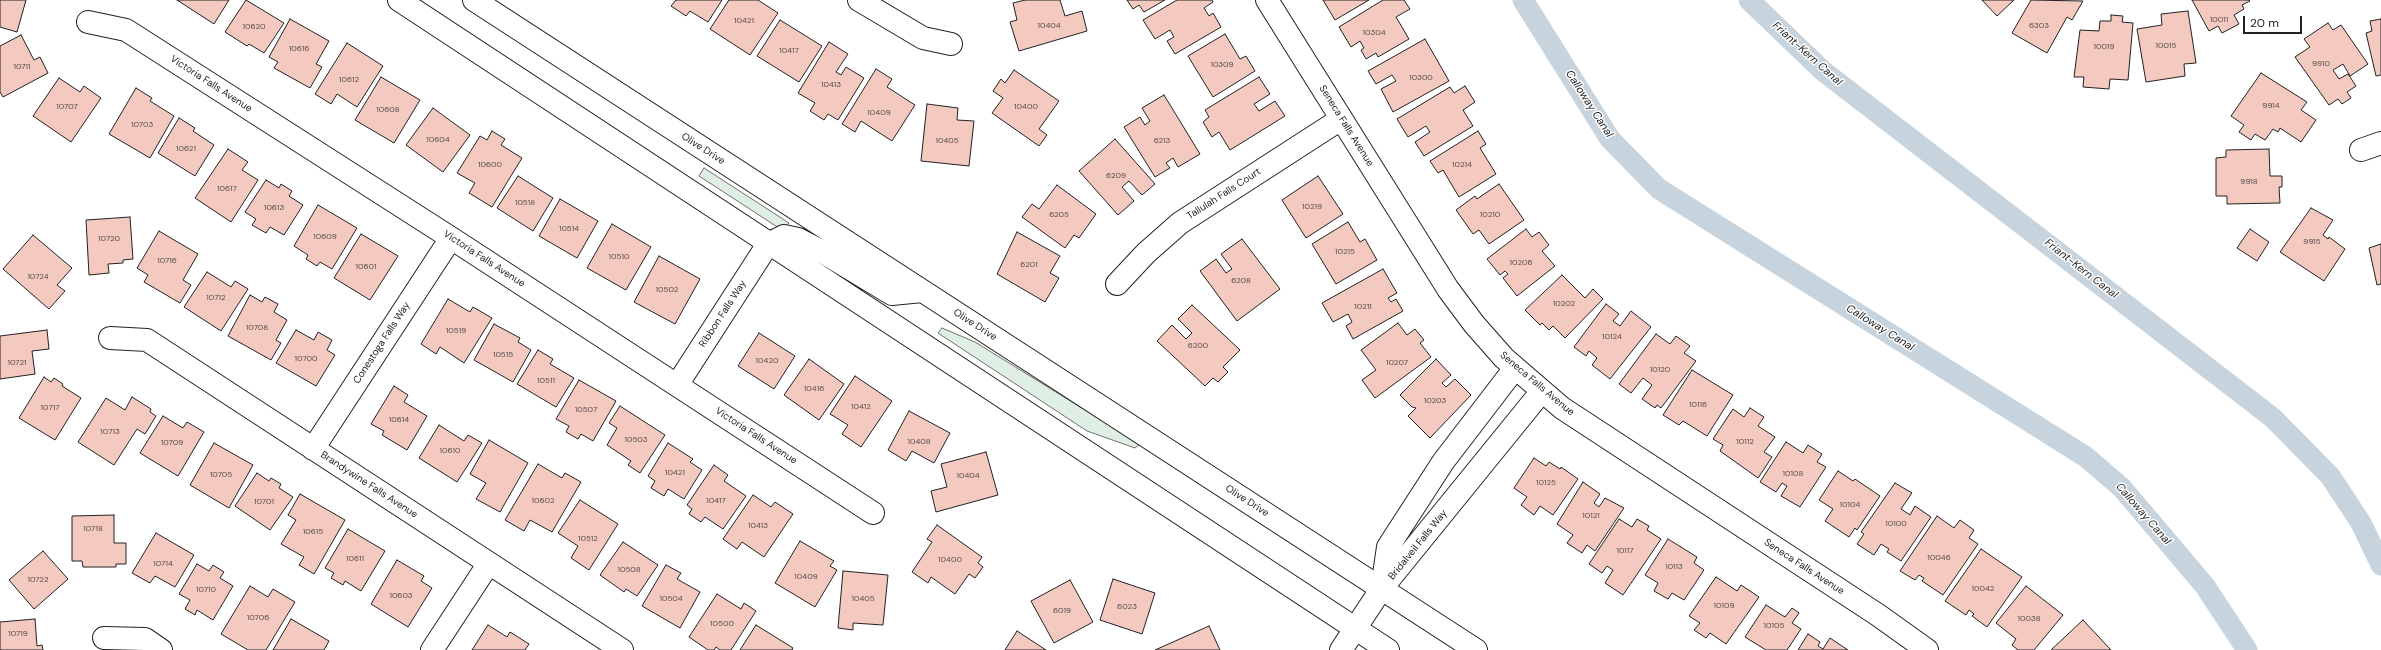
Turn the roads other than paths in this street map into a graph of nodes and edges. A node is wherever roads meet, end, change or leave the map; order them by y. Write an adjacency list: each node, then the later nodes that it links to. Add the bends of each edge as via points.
1 (399, 0): 11 (street)
2 (474, 0): 13 (street, Olive Drive)
3 (859, 0): 6 (street, via 923,38)
4 (1267, 0): 7 (street, Seneca Falls Avenue)
5 (88, 22): 10 (street, Victoria Falls Avenue, via 126,30)
6 (952, 44)
7 (1341, 119): 12 (street, Tallulah Falls Court, via 1180,223 1146,253); 15 (street, Seneca Falls Avenue, via 1448,289 1474,324)
8 (2381, 143): 9 (street)
9 (2361, 150)
10 (451, 238): 16 (street, Victoria Falls Avenue); 18 (street, Conestoga Falls Way)
11 (768, 244): 13 (street, via 784,236 798,239 821,250 892,294); 16 (street, Ribbon Falls Way); 22 (street)
12 (1117, 284)
13 (922, 292): 21 (street, Olive Drive)
14 (110, 338): 18 (street, Brandywine Falls Avenue, via 147,340)
15 (1515, 368): 17 (street, Seneca Falls Avenue); 21 (street, Bridalveil Falls Way, via 1443,462 1388,547)
16 (677, 385): 19 (street, Victoria Falls Avenue)
17 (1542, 391): 21 (street, Bridalveil Falls Way); 30 (street, Seneca Falls Avenue, via 1562,408 1878,615)
18 (313, 449): 20 (street, Brandywine Falls Avenue)
19 (873, 513)
20 (489, 563): 25 (street); 26 (street, Brandywine Falls Avenue)
21 (1382, 588): 22 (street); 29 (street, Olive Drive)
22 (1355, 628): 27 (street); 28 (street)
23 (104, 638): 24 (street, via 145,639)
24 (161, 650)
25 (432, 650)
26 (622, 650)
27 (1341, 650)
28 (1388, 650)
29 (1476, 650)
30 (1927, 650)

